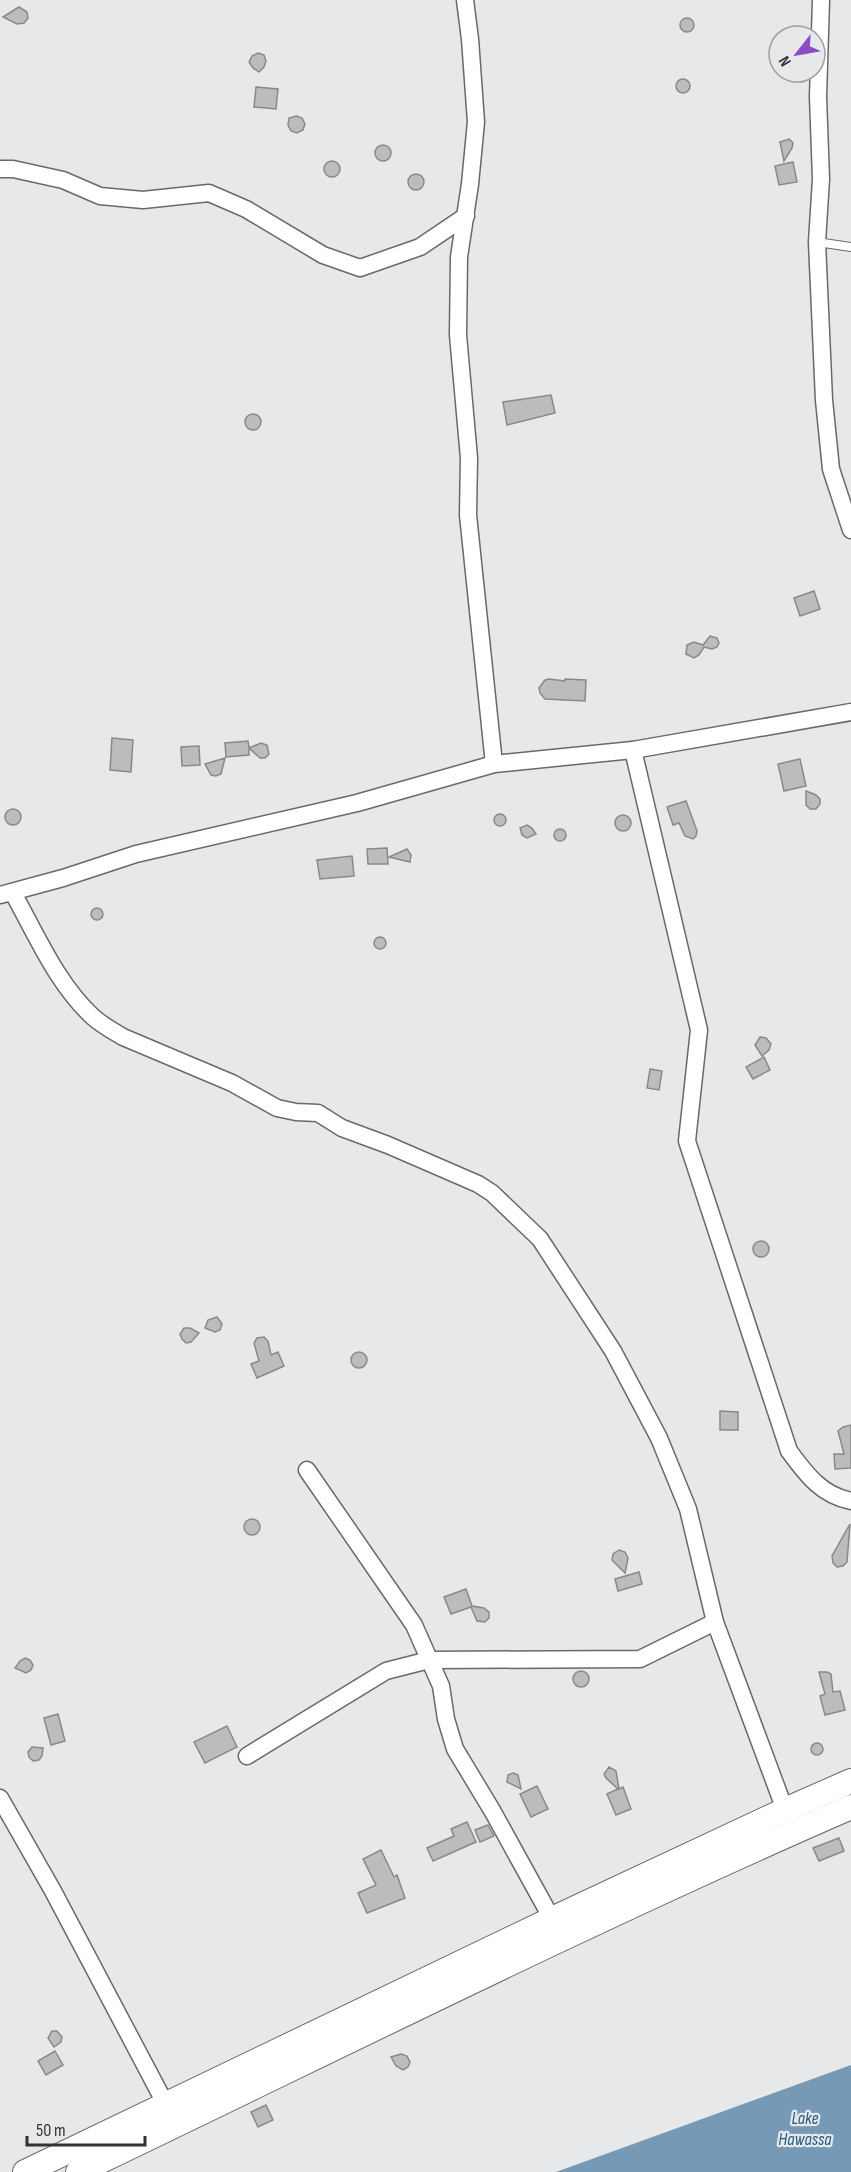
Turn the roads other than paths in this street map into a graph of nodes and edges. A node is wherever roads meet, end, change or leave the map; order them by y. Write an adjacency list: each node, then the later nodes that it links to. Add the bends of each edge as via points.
1 (465, 0): 4 (street, via 476,122)
2 (821, 0): 5 (street)
3 (0, 168): 4 (street, via 63,180 100,196 143,200 209,193 246,208 323,255 360,268 420,247)
4 (466, 216): 10 (street, via 459,257 458,335 469,458 468,515)
5 (817, 242): 6 (lane); 7 (street, via 831,469)
6 (851, 246)
7 (851, 530)
8 (851, 712): 9 (street)
9 (633, 750): 10 (street); 13 (street, via 699,1030 687,1141 789,1451 809,1478 837,1498)
10 (494, 764): 11 (street, via 357,803 136,854)
11 (6, 894): 14 (street, via 64,983 87,1011 109,1029 232,1083 277,1108 318,1113 342,1128 478,1184 540,1239 612,1351 659,1438 688,1509)
12 (307, 1470): 15 (street, via 414,1625)
13 (851, 1501)
14 (715, 1622): 15 (street, via 640,1659); 20 (street)
15 (429, 1660): 16 (street, via 386,1671); 22 (street, via 441,1686 455,1749)
16 (247, 1756)
17 (851, 1781): 20 (main road)
18 (0, 1798): 23 (street)
19 (851, 1807): 21 (main road)
20 (785, 1810): 21 (street); 22 (main road)
21 (798, 1830): 25 (main road, via 489,1973)
22 (552, 1919): 23 (main road)
23 (166, 2105): 24 (main road)
24 (25, 2172)
25 (78, 2172)

